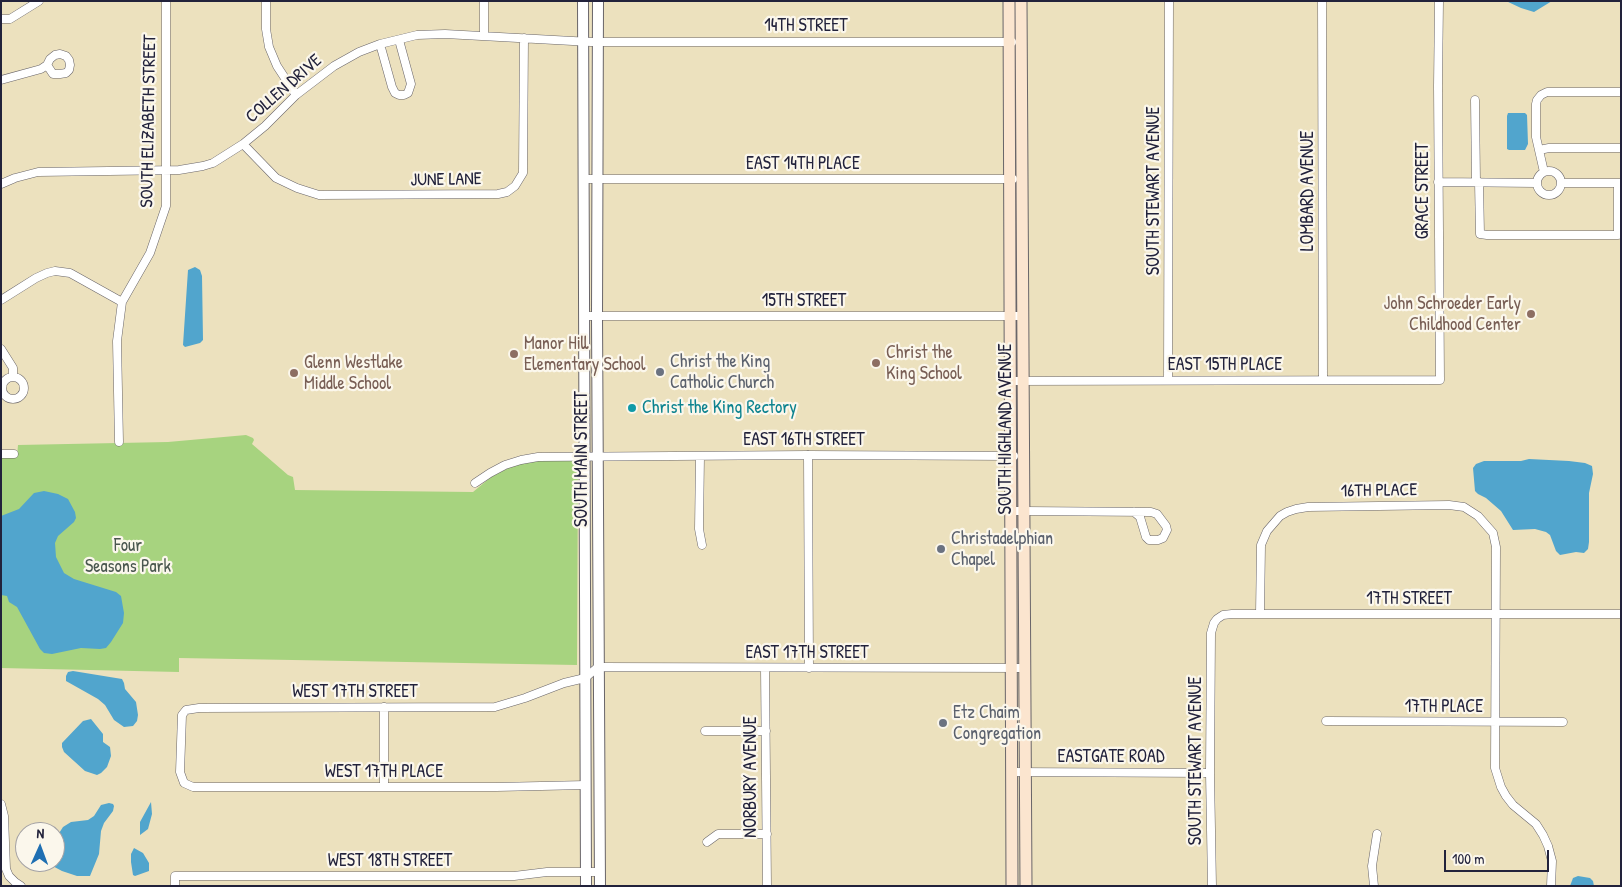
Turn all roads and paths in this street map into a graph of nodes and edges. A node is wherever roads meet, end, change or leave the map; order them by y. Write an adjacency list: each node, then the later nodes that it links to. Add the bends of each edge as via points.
1 (39, 1): 12 (street, via 10,19)
2 (166, 1): 28 (street, SOUTH ELIZABETH STREET)
3 (266, 1): 23 (street, via 269,46 277,66)
4 (484, 1): 13 (street)
5 (583, 1): 16 (street, SOUTH MAIN STREET)
6 (598, 1): 16 (street, SOUTH MAIN STREET)
7 (1008, 1): 17 (main road, SOUTH HIGHLAND AVENUE)
8 (1021, 1): 18 (main road, SOUTH HIGHLAND AVENUE)
9 (1169, 1): 48 (street, SOUTH STEWART AVENUE)
10 (1322, 1): 49 (street, LOMBARD AVENUE)
11 (1439, 1): 34 (street, GRACE STREET)
12 (1, 19)
13 (484, 36): 14 (street, COLLEN DRIVE); 15 (street, COLLEN DRIVE, via 428,34)
14 (524, 38): 16 (street, COLLEN DRIVE); 25 (street, JUNE LANE, via 523,173 507,192 319,195 276,178)
15 (399, 40): 19 (street, COLLEN DRIVE); 19 (street, via 411,84 404,95 395,93 392,87)
16 (591, 42): 17 (street, 14TH STREET); 30 (street, SOUTH MAIN STREET); 32 (street, SOUTH MAIN STREET)
17 (1008, 42): 18 (street, 14TH STREET); 31 (main road, SOUTH HIGHLAND AVENUE)
18 (1021, 42): 33 (main road, SOUTH HIGHLAND AVENUE)
19 (380, 44): 23 (street, COLLEN DRIVE, via 339,63)
20 (47, 65): 21 (street)
21 (1, 80)
22 (1621, 92): 27 (street, via 1541,94 1536,104)
23 (296, 95): 25 (street, COLLEN DRIVE)
24 (1475, 100): 35 (street)
25 (243, 144): 28 (street, COLLEN DRIVE, via 208,164)
26 (1621, 148): 27 (street)
27 (1539, 150): 29 (street)
28 (167, 170): 39 (street, COLLEN DRIVE, via 43,171); 41 (street, SOUTH ELIZABETH STREET, via 166,206 159,230 150,253)
29 (1544, 172): 36 (street); 37 (street, via 1557,174)
30 (598, 178): 31 (street, EAST 14TH PLACE); 32 (street, EAST 14TH PLACE); 43 (street, SOUTH MAIN STREET)
31 (1008, 178): 33 (street, EAST 14TH PLACE); 44 (main road, SOUTH HIGHLAND AVENUE)
32 (584, 179): 42 (street, SOUTH MAIN STREET)
33 (1022, 179): 45 (main road, SOUTH HIGHLAND AVENUE)
34 (1438, 182): 35 (street); 50 (street, GRACE STREET)
35 (1477, 182): 36 (street); 38 (street, via 1480,234 1487,235 1618,234)
36 (1537, 183): 37 (street, via 1542,192 1551,194 1557,192)
37 (1561, 183): 38 (street)
38 (1619, 183)
39 (1, 184)
40 (1, 300): 41 (street, via 36,278 55,271 70,273)
41 (122, 302): 53 (street, SOUTH ELIZABETH STREET, via 117,340)
42 (584, 316): 43 (street, 15TH STREET); 57 (street, SOUTH MAIN STREET)
43 (597, 316): 44 (street, 15TH STREET); 58 (street, SOUTH MAIN STREET)
44 (1010, 316): 45 (street, 15TH STREET); 51 (main road, SOUTH HIGHLAND AVENUE)
45 (1024, 316): 52 (main road, SOUTH HIGHLAND AVENUE)
46 (1, 349): 47 (street, via 13,368)
47 (13, 377)
48 (1168, 380): 49 (street, EAST 15TH PLACE); 52 (street, EAST 15TH PLACE)
49 (1323, 380): 50 (street, EAST 15TH PLACE)
50 (1440, 380)
51 (1010, 381): 52 (street, EAST 15TH PLACE); 60 (main road, SOUTH HIGHLAND AVENUE)
52 (1024, 381): 61 (main road, SOUTH HIGHLAND AVENUE)
53 (119, 442)
54 (1, 454): 55 (street)
55 (14, 454)
56 (808, 455): 59 (street, EAST 16TH STREET); 60 (street, EAST 16TH STREET); 72 (street)
57 (584, 456): 58 (street, EAST 16TH STREET); 62 (street, EAST 16TH STREET, via 521,460 505,465); 75 (street, SOUTH MAIN STREET)
58 (598, 456): 59 (street, EAST 16TH STREET); 75 (street, SOUTH MAIN STREET)
59 (700, 456): 66 (street, via 699,529)
60 (1010, 456): 61 (street, EAST 16TH STREET); 63 (main road, SOUTH HIGHLAND AVENUE)
61 (1023, 456): 64 (main road, SOUTH HIGHLAND AVENUE)
62 (475, 483)
63 (1010, 511): 64 (street); 73 (main road, SOUTH HIGHLAND AVENUE)
64 (1024, 511): 65 (street); 74 (main road, SOUTH HIGHLAND AVENUE)
65 (1134, 512): 65 (street, via 1157,514 1166,526 1163,538 1149,540 1140,517)
66 (702, 545)
67 (1260, 614): 68 (street, 17TH STREET); 68 (street, 16TH PLACE, via 1261,545 1267,531 1286,512 1308,507 1449,505 1470,510 1493,533 1497,556); 70 (street, 17TH STREET, via 1223,615 1214,623)
68 (1496, 614): 69 (street, 17TH STREET); 78 (street, 16TH PLACE)
69 (1621, 614)
70 (1211, 637): 84 (street, SOUTH STEWART AVENUE)
71 (765, 668): 72 (street, EAST 17TH STREET); 75 (street, EAST 17TH STREET); 80 (street, NORBURY AVENUE)
72 (809, 668): 73 (street, EAST 17TH STREET)
73 (1011, 668): 74 (street, EAST 17TH STREET); 82 (main road, SOUTH HIGHLAND AVENUE)
74 (1025, 668): 83 (main road, SOUTH HIGHLAND AVENUE)
75 (592, 673): 76 (street, WEST 17TH STREET, via 495,707); 86 (street, SOUTH MAIN STREET); 93 (street, SOUTH MAIN STREET)
76 (384, 707): 85 (street, WEST 17TH STREET, via 186,710 181,721 180,772); 87 (street)
77 (1326, 722): 78 (street, 17TH PLACE)
78 (1495, 722): 79 (street, 17TH PLACE); 105 (street, 16TH PLACE, via 1497,778 1513,805 1536,824 1543,835 1550,854)
79 (1563, 722)
80 (766, 731): 81 (street); 89 (street, NORBURY AVENUE)
81 (705, 732)
82 (1011, 772): 83 (street, EASTGATE ROAD); 101 (main road, SOUTH HIGHLAND AVENUE)
83 (1025, 772): 84 (street, EASTGATE ROAD); 102 (main road, SOUTH HIGHLAND AVENUE)
84 (1210, 773): 103 (street, SOUTH STEWART AVENUE)
85 (184, 783): 87 (street, WEST 17TH PLACE, via 193,787)
86 (586, 785): 87 (street, WEST 17TH PLACE); 92 (street, SOUTH MAIN STREET)
87 (384, 786)
88 (1, 804): 96 (street, via 6,869)
89 (766, 834): 91 (street, via 718,834); 100 (street, NORBURY AVENUE)
90 (1377, 834): 104 (street, via 1372,866)
91 (707, 842)
92 (586, 872): 93 (street, WEST 18TH STREET); 94 (street, WEST 18TH STREET, via 514,876); 98 (street, SOUTH MAIN STREET)
93 (600, 872): 99 (street, SOUTH MAIN STREET)
94 (320, 876): 95 (street); 97 (street, WEST 18TH STREET, via 175,876)
95 (320, 885)
96 (21, 886)
97 (175, 886)
98 (586, 886)
99 (600, 886)
100 (767, 886)
101 (1012, 886)
102 (1026, 886)
103 (1212, 886)
104 (1374, 886)
105 (1551, 886)

